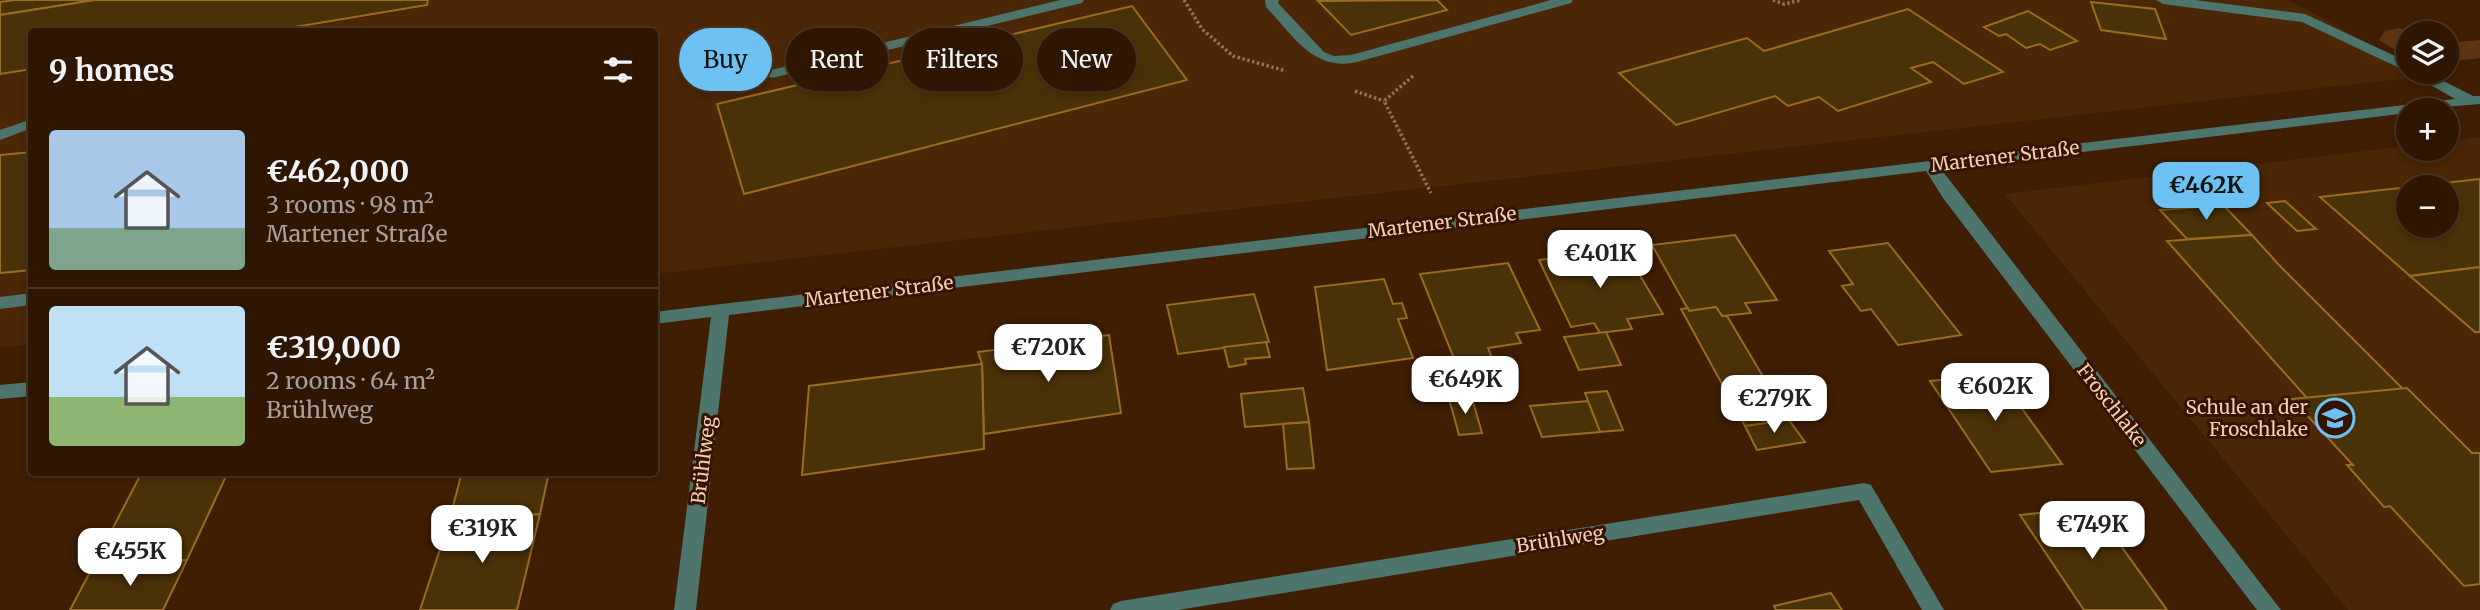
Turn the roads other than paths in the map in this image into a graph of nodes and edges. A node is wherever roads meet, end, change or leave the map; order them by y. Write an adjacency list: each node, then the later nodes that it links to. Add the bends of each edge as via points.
1 (1077, 0): 8 (street)
2 (1272, 0): 3 (street, via 1270,5 1319,55 1333,60 1352,59)
3 (1566, 0)
4 (2163, 0): 6 (street)
5 (2272, 0): 6 (street)
6 (2305, 18): 7 (street)
7 (2396, 62)
8 (772, 74)
9 (2441, 84): 10 (street)
10 (2476, 100): 13 (street, Martener Straße)
11 (28, 124): 12 (street)
12 (0, 135)
13 (1930, 165): 16 (street, Martener Straße); 23 (street, Froschlake)
14 (28, 300): 15 (street)
15 (0, 303)
16 (721, 310): 17 (street, Martener Straße); 20 (street, Brühlweg)
17 (658, 318)
18 (28, 389): 19 (street)
19 (0, 392)
20 (685, 610)
21 (1121, 610): 22 (street, Brühlweg, via 1864,491)
22 (1933, 610)
23 (2270, 610)

